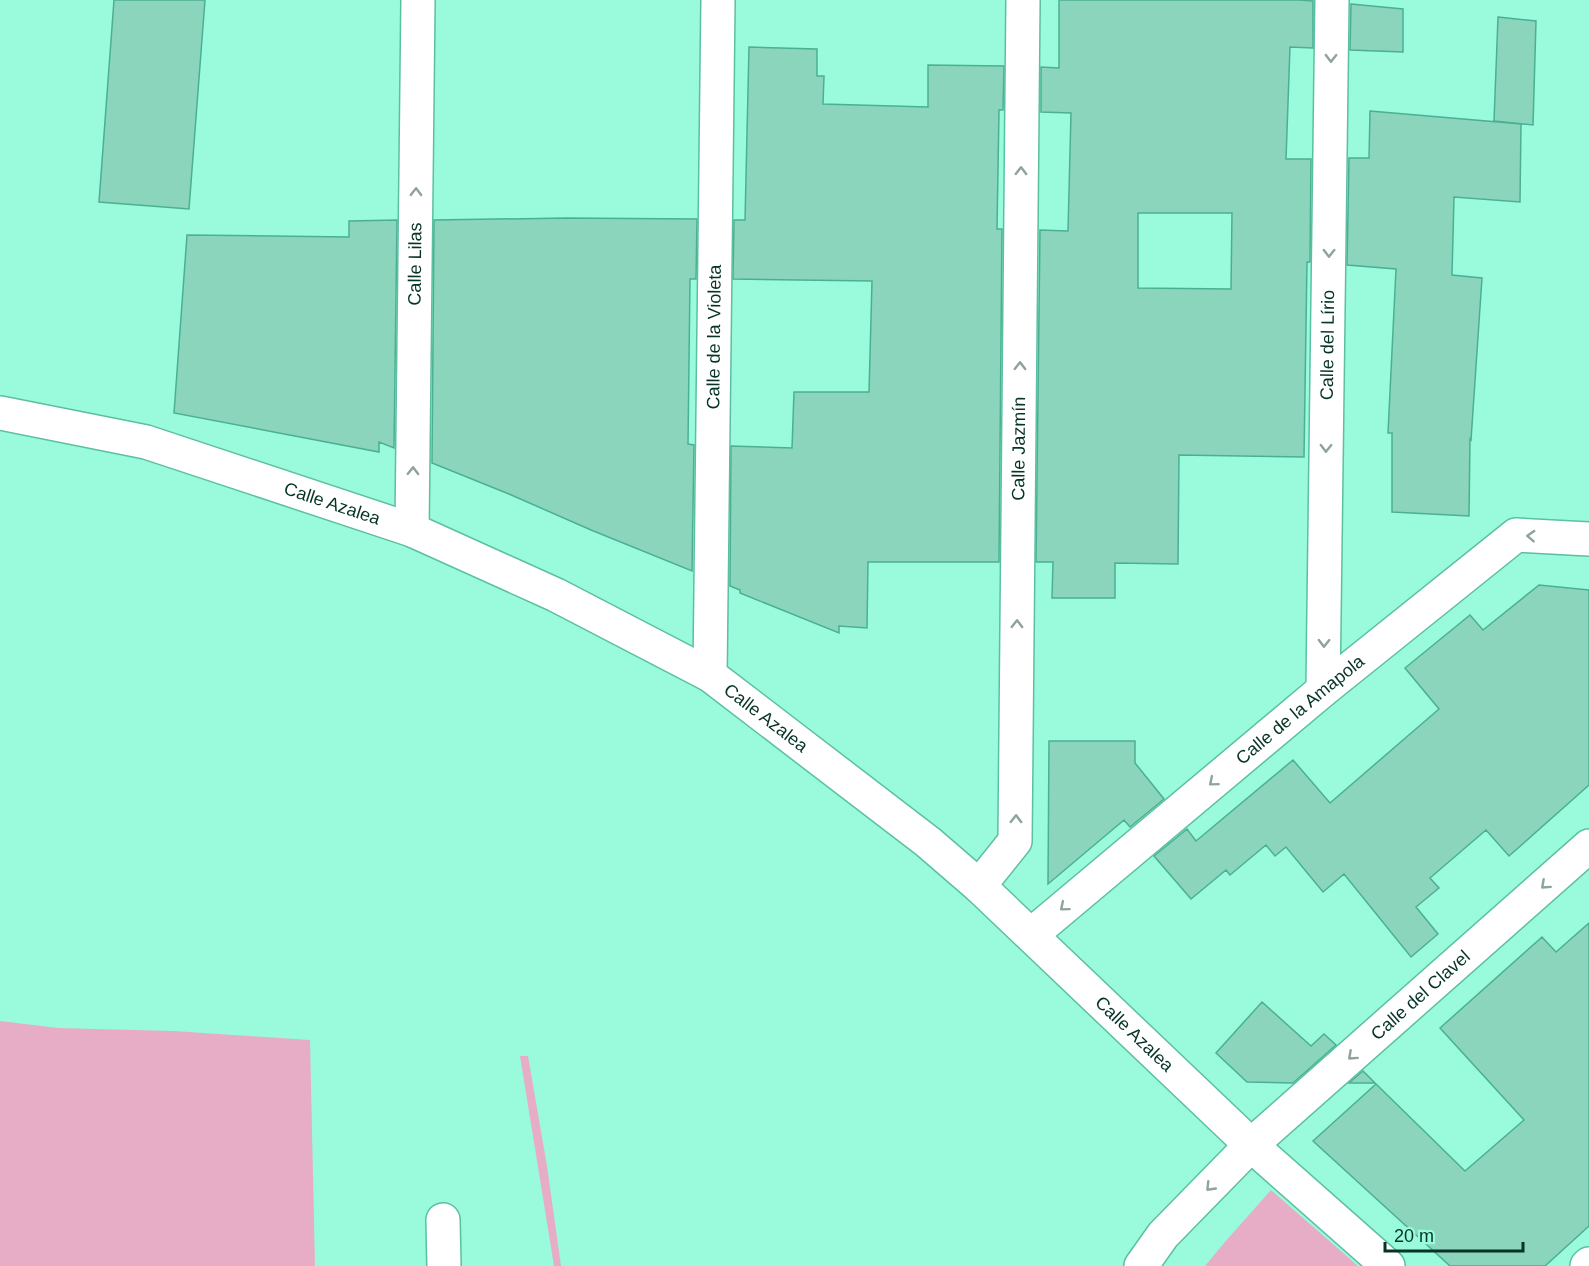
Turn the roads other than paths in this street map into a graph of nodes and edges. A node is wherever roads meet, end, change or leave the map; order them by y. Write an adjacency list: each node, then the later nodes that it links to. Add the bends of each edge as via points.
1 (418, 0): 6 (street, Calle Lilas, one-way to 1)
2 (718, 0): 8 (street, Calle de la Violeta)
3 (1023, 0): 11 (street, Calle Jazmín, one-way to 3, via 1016,841)
4 (1332, 0): 9 (street, Calle del Lírio, one-way to 9)
5 (0, 413): 6 (street, Calle Azalea, via 146,442)
6 (412, 530): 8 (street, Calle Azalea, via 556,595)
7 (1589, 539): 9 (street, Calle de la Amapola, one-way to 9, via 1516,535)
8 (710, 675): 11 (street, Calle Azalea, via 928,842)
9 (1323, 690): 12 (street, Calle de la Amapola, one-way to 12)
10 (1589, 846): 13 (street, Calle del Clavel, one-way to 13)
11 (979, 886): 12 (street, Calle Azalea)
12 (1031, 935): 13 (street, Calle Azalea)
13 (1251, 1145): 16 (street, Calle del Clavel, one-way to 16, via 1163,1235); 17 (street, Calle Azalea)
14 (443, 1220): 15 (street)
15 (444, 1266)
16 (1141, 1266)
17 (1388, 1266)

